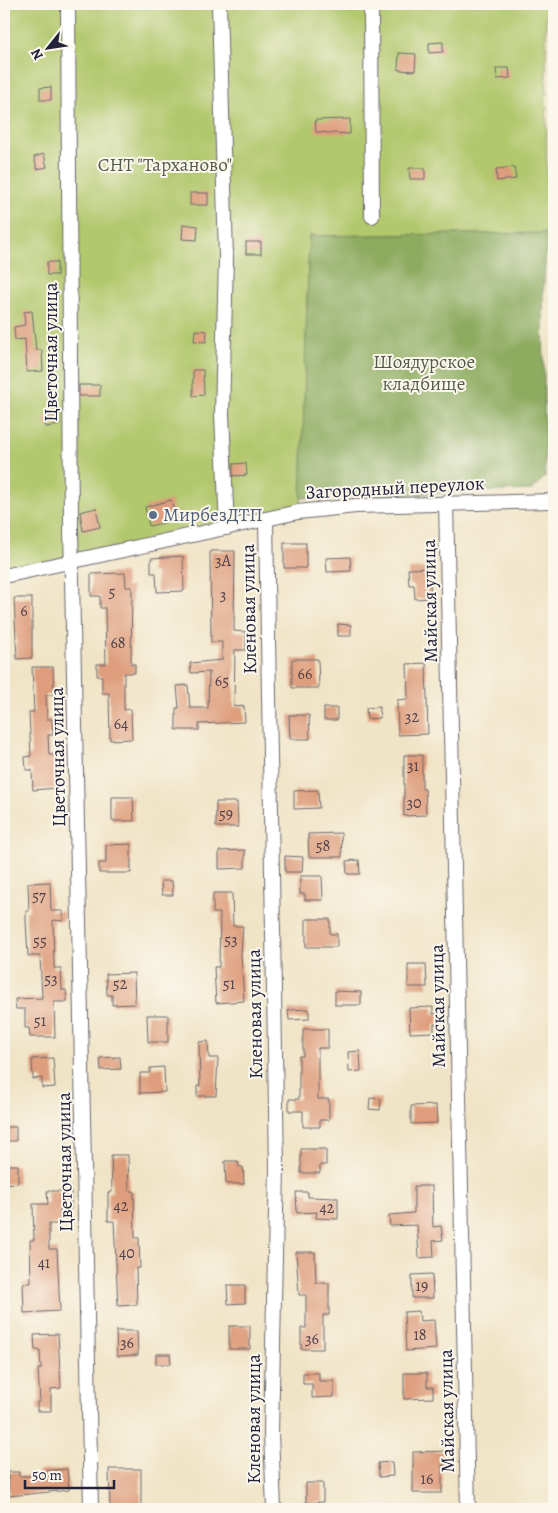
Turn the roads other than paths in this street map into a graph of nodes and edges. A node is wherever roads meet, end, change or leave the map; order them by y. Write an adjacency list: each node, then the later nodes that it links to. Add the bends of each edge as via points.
1 (68, 4): 9 (street, Цветочная улица)
2 (219, 4): 8 (street, via 226,258 222,414)
3 (371, 4): 4 (street)
4 (372, 216)
5 (554, 501): 6 (street, Загородный переулок)
6 (446, 502): 7 (street, Загородный переулок, via 356,506); 13 (street, Майская улица)
7 (266, 519): 8 (street, Загородный переулок); 12 (street, Кленовая улица, via 277,1168 271,1433)
8 (227, 528): 9 (street, Загородный переулок)
9 (73, 561): 10 (street, Загородный переулок); 11 (street, Цветочная улица)
10 (4, 576)
11 (91, 1509)
12 (274, 1509)
13 (468, 1509)

